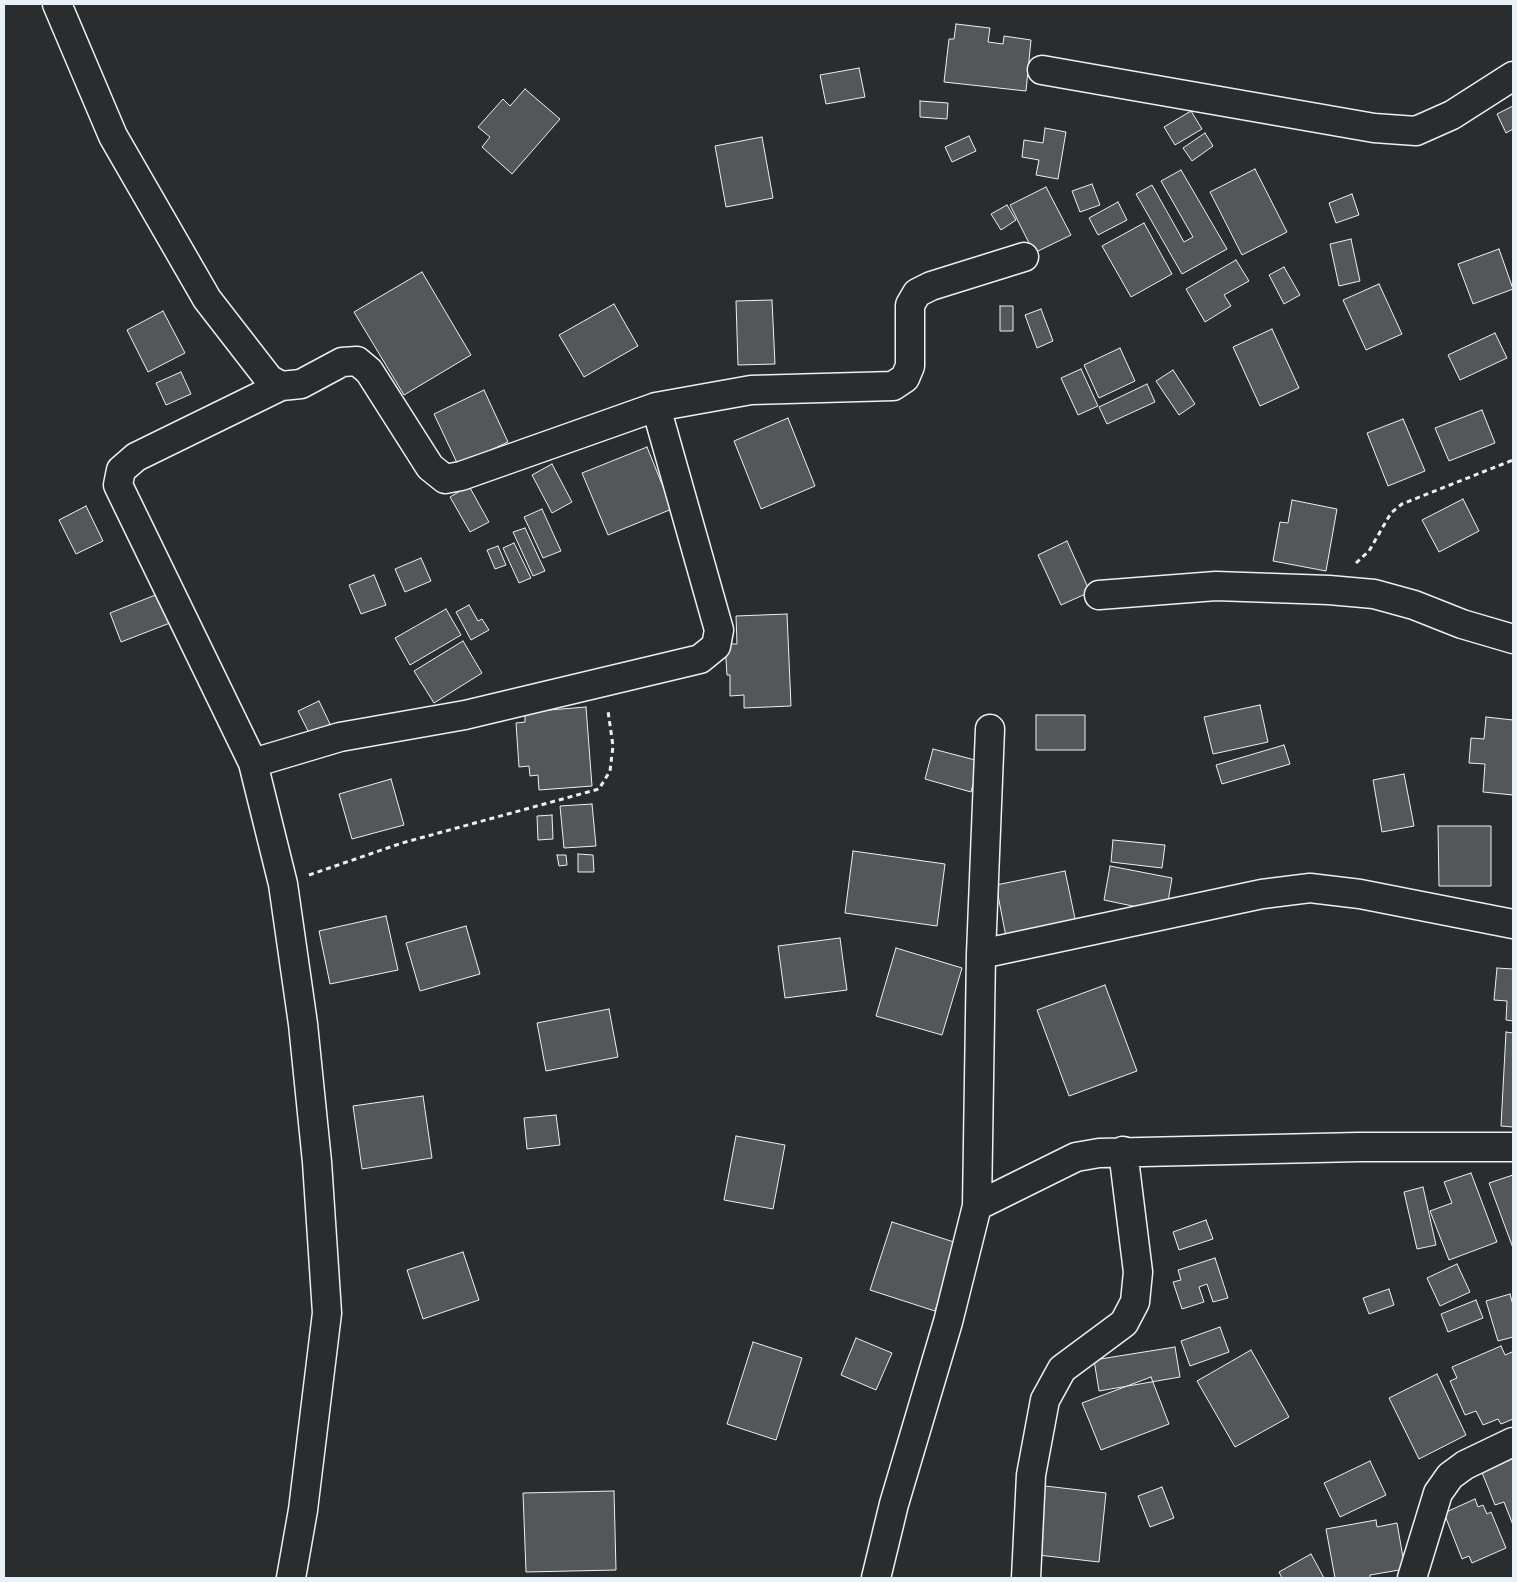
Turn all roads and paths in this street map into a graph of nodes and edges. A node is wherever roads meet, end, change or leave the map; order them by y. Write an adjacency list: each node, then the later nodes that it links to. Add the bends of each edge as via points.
1 (57, 4): 5 (street, via 113,136 202,290 269,379)
2 (1042, 70): 3 (street, via 1374,128 1416,131 1452,115)
3 (1513, 76)
4 (1024, 257): 6 (street, via 917,293 910,305 910,366 905,378 893,386 751,390)
5 (281, 386): 6 (street, via 301,384 342,362 357,361 368,372 430,467 445,479); 13 (street, via 136,457 121,470 118,485)
6 (656, 407): 11 (street, via 719,630 716,646 700,659)
7 (1513, 460): 8 (path, via 1402,504 1391,514 1369,551)
8 (1329, 590): 9 (street, via 1216,586); 10 (street, via 1374,594)
9 (1099, 595)
10 (1513, 639)
11 (604, 681): 13 (street, via 465,715 340,738); 14 (path, via 613,746 610,771 599,789 402,844)
12 (990, 729): 16 (street)
13 (253, 763): 14 (street)
14 (283, 884): 21 (street, via 303,1024 317,1162 327,1313 303,1510)
15 (1513, 924): 16 (street, via 1360,894 1310,888 1262,894)
16 (981, 954): 19 (street)
17 (1513, 1148): 18 (street)
18 (1123, 1151): 19 (street, via 1076,1157); 23 (street, via 1138,1272 1135,1302 1124,1323 1062,1369 1045,1400 1031,1475)
19 (977, 1206): 22 (street)
20 (1513, 1442): 24 (street, via 1465,1465 1450,1476 1438,1493)
21 (291, 1578)
22 (876, 1578)
23 (1026, 1578)
24 (1412, 1578)

